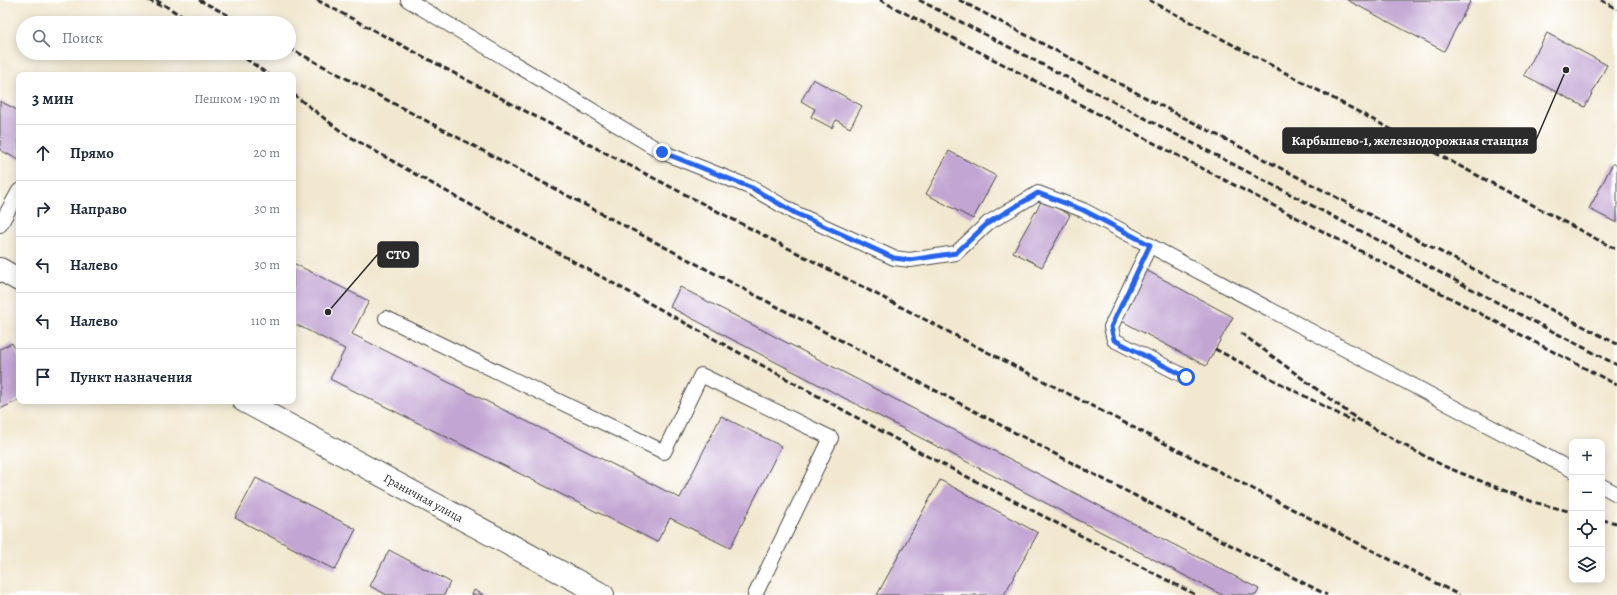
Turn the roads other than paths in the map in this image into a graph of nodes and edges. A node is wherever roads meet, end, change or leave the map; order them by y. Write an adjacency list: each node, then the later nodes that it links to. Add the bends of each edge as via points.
1 (408, 0): 4 (lane, via 662,152 752,188 795,213 894,258 910,260 956,253 988,223 1038,193 1083,210)
2 (16, 196): 3 (lane)
3 (0, 225)
4 (1150, 245): 8 (lane, via 1111,327 1114,340); 10 (lane)
5 (0, 269): 6 (main road)
6 (16, 278)
7 (386, 318): 14 (lane, via 664,452 701,375 831,438)
8 (1186, 377)
9 (250, 404): 13 (main road, Граничная улица)
10 (1569, 468)
11 (1605, 488): 12 (lane)
12 (1617, 494)
13 (603, 595)
14 (755, 595)

